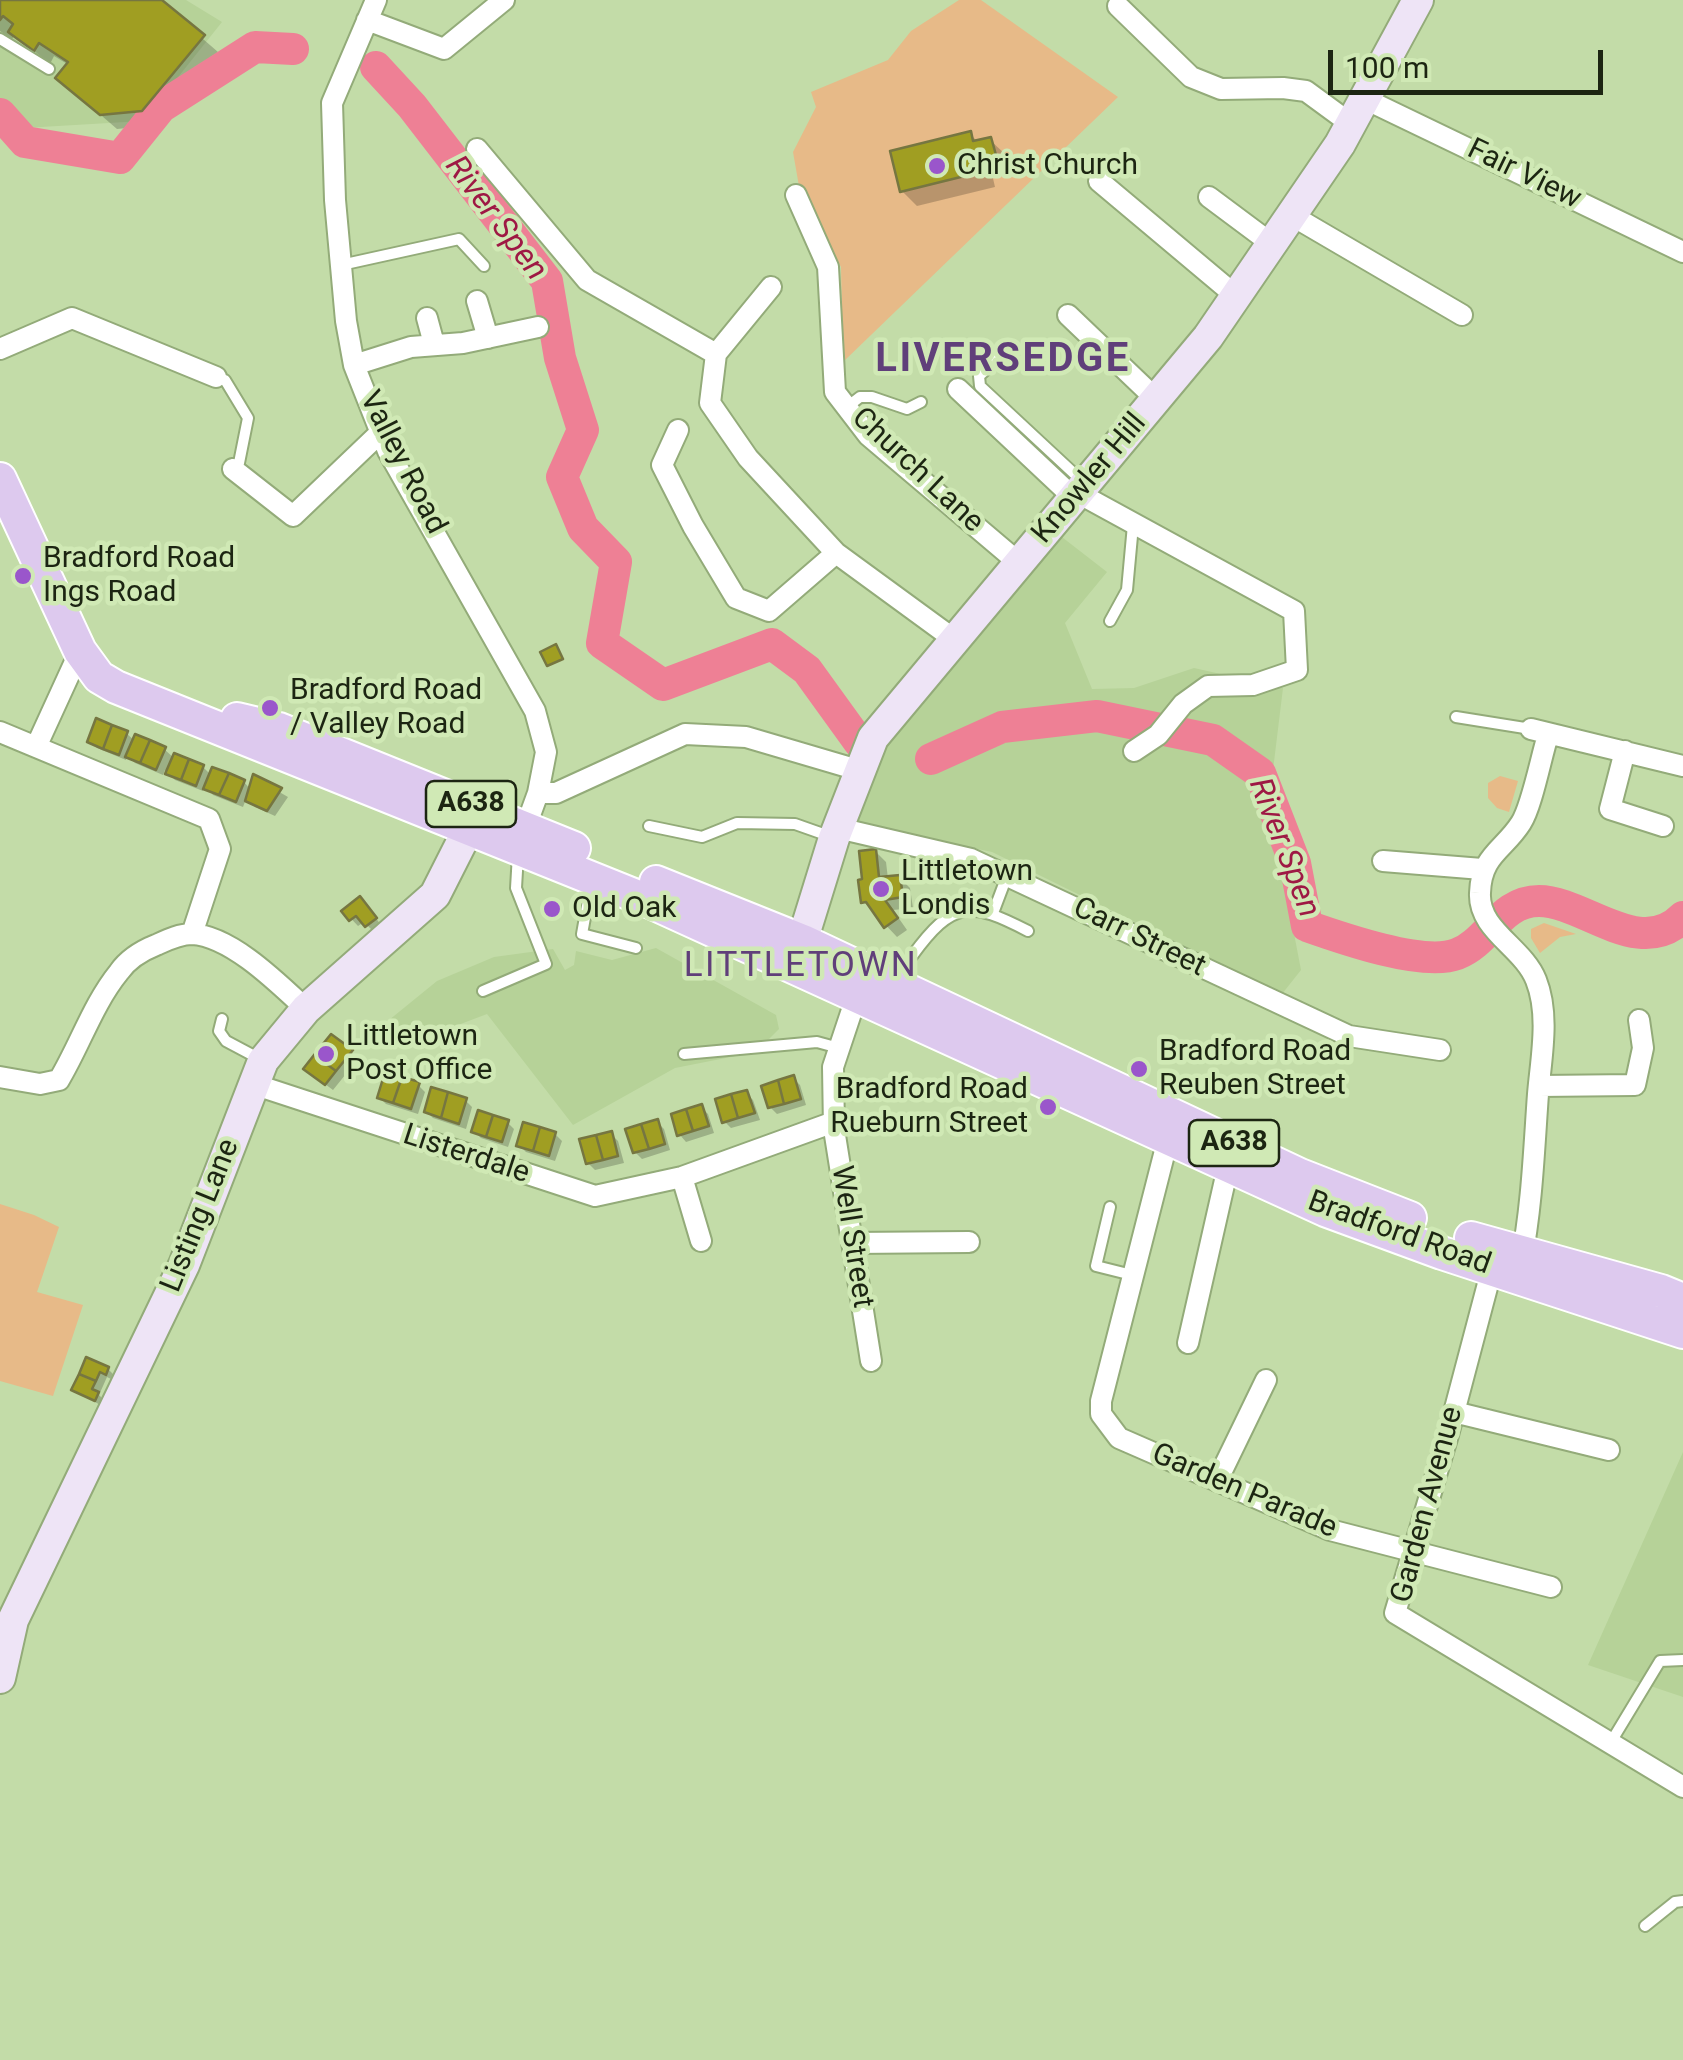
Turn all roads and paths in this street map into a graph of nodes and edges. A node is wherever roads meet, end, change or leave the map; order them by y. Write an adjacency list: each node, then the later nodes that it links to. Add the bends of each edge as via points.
1 (504, 0): 4 (street, via 444,48)
2 (1418, 0): 7 (street, Knowler Hill)
3 (1118, 6): 7 (street, Fair View, via 1191,77 1220,89 1306,92)
4 (371, 10): 15 (street, Valley Road, via 332,103)
5 (0, 39): 6 (lane)
6 (50, 69)
7 (1358, 112): 12 (street, Knowler Hill); 14 (street, Fair View)
8 (477, 149): 27 (street, via 587,280)
9 (1100, 182): 18 (street)
10 (796, 195): 34 (street, Church Lane, via 828,267 835,392)
11 (1209, 197): 13 (street)
12 (1292, 215): 13 (street, Knowler Hill); 21 (street)
13 (1272, 244): 18 (street, Knowler Hill)
14 (1683, 252)
15 (341, 265): 16 (lane, via 459,239); 29 (street, Valley Road)
16 (484, 266)
17 (771, 287): 27 (street)
18 (1236, 296): 32 (street, Knowler Hill)
19 (477, 300): 24 (street)
20 (1068, 315): 32 (street)
21 (1462, 315)
22 (426, 318): 25 (street)
23 (538, 327): 24 (street)
24 (488, 338): 25 (street)
25 (434, 344): 29 (street)
26 (0, 349): 30 (street, via 72,318)
27 (716, 354): 41 (street, via 710,403 748,458)
28 (1003, 354): 39 (lane, via 979,376 980,386)
29 (354, 366): 36 (street, Valley Road)
30 (221, 378): 37 (lane, via 248,418)
31 (958, 390): 39 (street)
32 (1157, 400): 39 (street, Knowler Hill)
33 (921, 402): 34 (lane, via 907,409 860,396)
34 (847, 408): 42 (street, Church Lane, via 868,435)
35 (678, 430): 41 (street, via 662,465 736,598 769,611)
36 (381, 432): 37 (street, via 292,516); 54 (street, Valley Road, via 535,711 546,752)
37 (236, 466)
38 (0, 479): 45 (main road, Bradford Road / A638)
39 (1079, 492): 40 (street); 42 (street, Knowler Hill)
40 (1133, 524): 43 (lane, via 1127,590); 50 (street, via 1294,611 1297,670 1253,684 1208,686)
41 (836, 553): 44 (street)
42 (1019, 563): 44 (street, Knowler Hill)
43 (1110, 622)
44 (955, 640): 53 (street, Knowler Hill, via 873,738)
45 (80, 651): 49 (street); 55 (main road, Bradford Road / A638, via 99,677 131,692 279,730)
46 (1456, 718): 48 (lane)
47 (0, 732): 49 (street)
48 (1540, 732): 51 (street); 61 (street, via 1522,822)
49 (36, 747): 66 (street, via 209,818 220,849)
50 (1134, 751)
51 (1625, 751): 52 (street); 57 (street, via 1610,809)
52 (1683, 766)
53 (858, 770): 54 (street, via 746,737 685,734 556,793); 58 (street, Knowler Hill)
54 (538, 793): 59 (street, Valley Road)
55 (474, 818): 59 (main road, Bradford Road / A638); 72 (street, Listing Lane, via 435,894)
56 (649, 826): 58 (lane, via 702,836 737,823)
57 (1663, 826)
58 (836, 833): 62 (street, Carr Street, via 972,859); 68 (street, Knowler Hill)
59 (522, 837): 63 (main road, Bradford Road / A638); 68 (main road, Bradford Road / A638); 70 (lane, via 516,888 546,964)
60 (1383, 861): 61 (street)
61 (1482, 869): 80 (street, Garden Avenue, via 1481,910 1522,954 1536,980 1543,1007)
62 (1008, 876): 64 (lane); 76 (street, Carr Street, via 1350,1036)
63 (592, 878): 67 (lane, via 582,934); 68 (main road, Bradford Road / A638)
64 (993, 913): 65 (lane); 69 (lane, via 959,911)
65 (1028, 932)
66 (192, 934): 72 (street, via 240,955); 79 (street, via 141,951 120,969 59,1080)
67 (636, 948)
68 (799, 955): 71 (main road, Bradford Road / A638); 89 (main road, Bradford Road / A638)
69 (912, 956)
70 (483, 992)
71 (856, 998): 75 (street, Well Street); 82 (main road, Bradford Road / A638)
72 (306, 1009): 78 (street, Listing Lane)
73 (222, 1019): 78 (lane, via 226,1041)
74 (1639, 1020): 80 (street, via 1636,1086)
75 (839, 1048): 77 (lane, via 817,1042); 81 (street, Well Street)
76 (1440, 1050)
77 (684, 1054)
78 (258, 1073): 84 (street, Listerdale, via 594,1196); 102 (street, Listing Lane, via 184,1265 13,1620)
79 (0, 1077)
80 (1539, 1086): 89 (street, Garden Avenue)
81 (834, 1122): 84 (street, Listerdale); 87 (street, Well Street)
82 (1168, 1140): 83 (main road, Bradford Road / A638); 90 (street)
83 (1228, 1167): 89 (main road, Bradford Road / A638, via 1442,1253); 93 (street)
84 (682, 1176): 86 (street)
85 (1110, 1207): 90 (lane, via 1096,1266)
86 (700, 1241)
87 (852, 1242): 88 (street); 94 (street, Well Street)
88 (970, 1242)
89 (1508, 1261): 91 (main road, Bradford Road / A638); 92 (main road, Bradford Road / A638); 96 (street, Garden Avenue)
90 (1133, 1276): 98 (street, Garden Parade, via 1100,1414 1119,1438)
91 (1683, 1300)
92 (1683, 1332)
93 (1188, 1343)
94 (871, 1361)
95 (1266, 1380): 98 (street)
96 (1454, 1412): 97 (street); 99 (street, Garden Avenue)
97 (1609, 1450)
98 (1217, 1481): 99 (street, Garden Parade, via 1330,1530)
99 (1412, 1554): 100 (street, Garden Parade); 103 (street, Garden Avenue, via 1394,1613)
100 (1551, 1586)
101 (1683, 1660): 103 (lane, via 1660,1661)
102 (0, 1678)
103 (1611, 1742): 104 (street, Garden Avenue)
104 (1683, 1788)
105 (1683, 1900): 106 (lane)
106 (1645, 1926)

